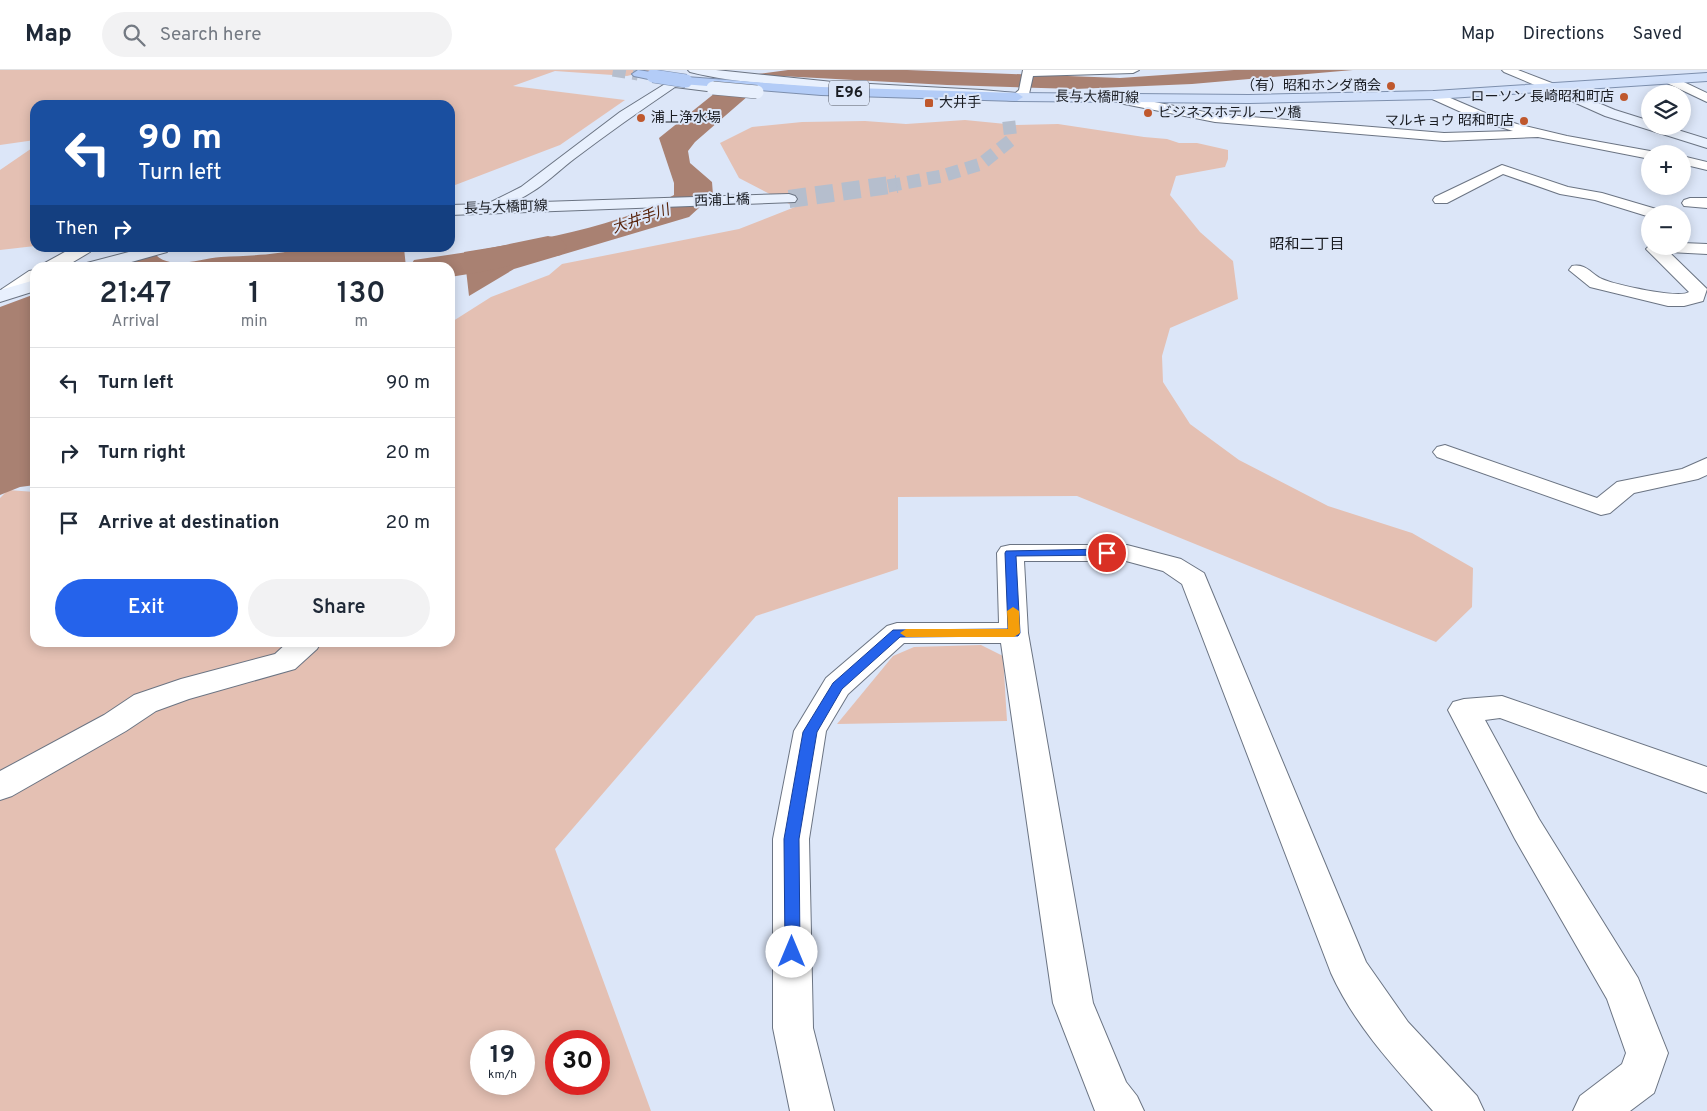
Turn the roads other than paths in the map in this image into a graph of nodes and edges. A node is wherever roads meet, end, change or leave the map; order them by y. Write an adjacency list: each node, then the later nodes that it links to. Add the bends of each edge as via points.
1 (1115, 70): 2 (street); 13 (street, via 1027,72)
2 (1133, 70)
3 (1508, 70): 12 (street)
4 (648, 74): 5 (highway, bridge)
5 (684, 76): 8 (street); 8 (street); 27 (street, via 625,115)
6 (1707, 77): 7 (main road, 長与大橋町線)
7 (1692, 78): 9 (main road, 長与大橋町線); 10 (street)
8 (723, 79): 11 (street, bridge); 11 (street)
9 (1671, 80): 12 (main road, 長与大橋町線); 16 (street)
10 (1707, 85)
11 (763, 87): 13 (highway, E96, via 938,95); 13 (street, via 878,99 956,100)
12 (1553, 88): 14 (main road, 長与大橋町線); 22 (street, via 1610,112)
13 (1021, 94): 17 (main road, 長与大橋町線); 18 (street)
14 (1434, 95): 15 (main road, 長与大橋町線); 20 (street, via 1461,109)
15 (1249, 98): 17 (main road, 長与大橋町線); 19 (street)
16 (1707, 98)
17 (1119, 99): 19 (street, via 1215,118)
18 (1011, 109)
19 (1269, 122): 20 (street, via 1444,137)
20 (1536, 134): 24 (street)
21 (1707, 138): 22 (street)
22 (1693, 140): 23 (street)
23 (1707, 144)
24 (1641, 153)
25 (1691, 162): 26 (street)
26 (1707, 166)
27 (551, 171): 28 (street, via 523,192); 34 (street, via 546,192)
28 (484, 198): 31 (street); 34 (street, 長与大橋町線); 35 (street, 長与大橋町線)
29 (789, 199): 34 (street, 西浦上橋)
30 (1440, 200): 36 (street, via 1502,169 1565,191 1598,196)
31 (455, 201)
32 (1690, 203): 33 (street)
33 (1707, 203)
34 (562, 206)
35 (455, 208)
36 (1641, 209)
37 (1691, 232): 38 (street)
38 (1707, 245)
39 (1707, 249): 44 (street, via 1655,249 1699,291 1696,297 1684,300 1668,300 1596,283)
40 (77, 252): 42 (street)
41 (147, 252): 43 (street)
42 (60, 262)
43 (111, 262)
44 (1578, 270)
45 (30, 278): 47 (street)
46 (30, 287): 47 (street)
47 (5, 295)
48 (1445, 452): 49 (street, via 1601,508 1626,487 1690,474)
49 (1707, 465)
50 (1014, 633): 54 (street, via 898,633 837,686 810,732 791,839 793,1028); 55 (street, via 1073,1003 1111,1097); 56 (street, via 1010,553 1126,553 1172,565 1194,578 1350,973 1393,1036)
51 (302, 647): 53 (street, via 285,662 145,703)
52 (1707, 780): 57 (street, via 1502,707 1464,710 1526,830 1624,991 1647,1053 1638,1078)
53 (0, 787)
54 (812, 1111)
55 (1122, 1111)
56 (1462, 1111)
57 (1595, 1111)

